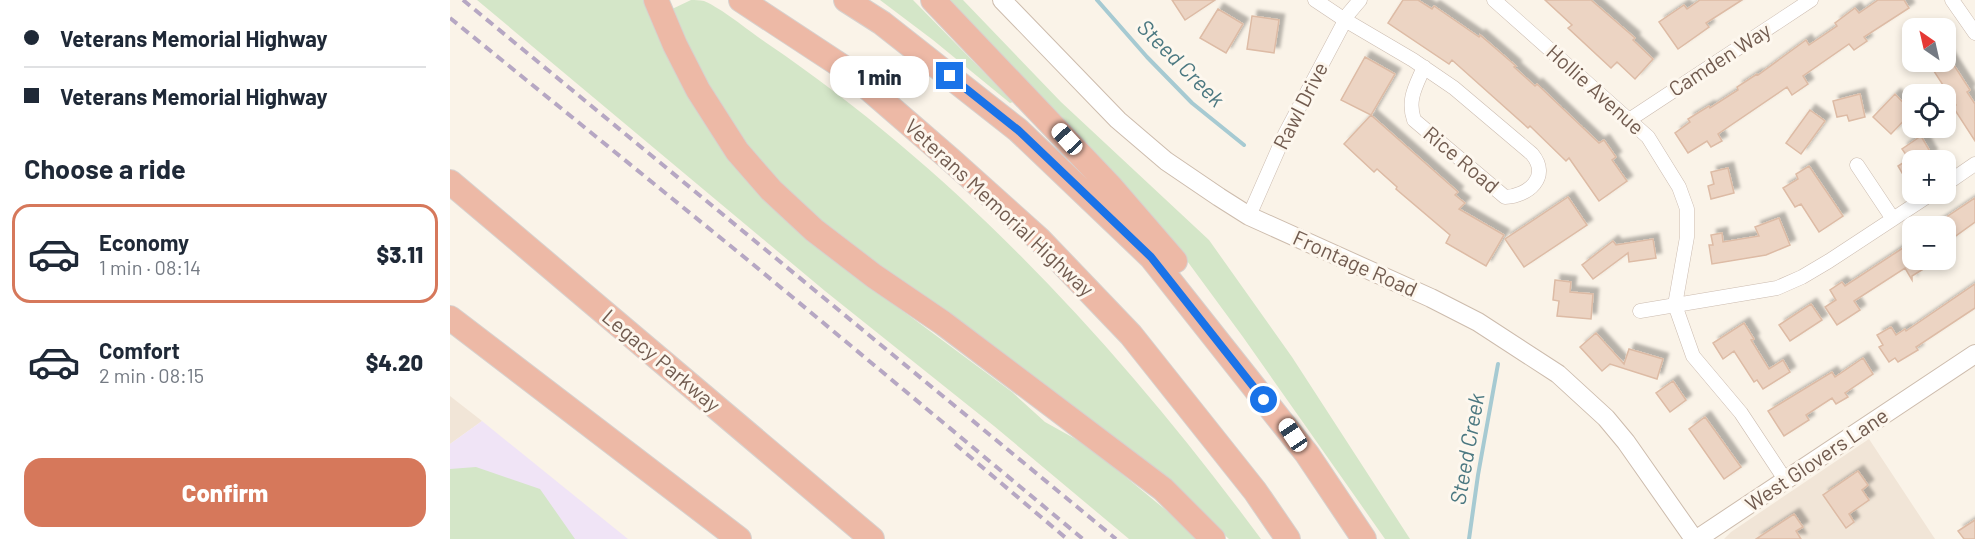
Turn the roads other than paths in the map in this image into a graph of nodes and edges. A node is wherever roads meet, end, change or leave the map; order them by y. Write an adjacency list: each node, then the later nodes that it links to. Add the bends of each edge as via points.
1 (656, 0): 30 (highway, via 698,90 737,151 771,190 814,230 874,276 943,323 1163,489)
2 (741, 0): 31 (highway, Veterans Memorial Highway, via 846,69 1040,240 1131,335 1255,491)
3 (846, 0): 26 (highway, via 882,23 1018,130 1151,257)
4 (933, 0): 26 (highway, via 1104,179 1176,262)
5 (1002, 0): 20 (street, Frontage Road, via 1118,120 1166,161)
6 (1315, 0): 11 (street, Rice Road)
7 (1360, 0): 11 (street, Rawl Drive)
8 (1494, 0): 14 (street, Hollie Avenue)
9 (1811, 0): 14 (street, Camden Way)
10 (1952, 0): 12 (street)
11 (1345, 20): 13 (street, Rice Road); 20 (street, Rawl Drive, via 1285,134)
12 (1975, 33)
13 (1424, 68): 13 (street, Rice Road, via 1454,88 1532,154 1538,167 1534,186 1523,194 1505,197 1414,120 1411,97)
14 (1629, 120): 22 (street, Hollie Avenue, via 1648,137 1679,187 1686,209 1687,237)
15 (1975, 164): 17 (street)
16 (1857, 165): 21 (street)
17 (1956, 177)
18 (450, 182): 29 (highway, Legacy Parkway)
19 (1916, 204): 21 (street)
20 (1250, 216): 33 (street, Frontage Road, via 1431,298 1489,328 1558,374 1606,418)
21 (1893, 219): 22 (street, via 1820,266 1777,288)
22 (1675, 305): 23 (street); 27 (street, Hollie Avenue, via 1693,356 1741,413)
23 (1640, 311)
24 (450, 318): 28 (highway)
25 (1975, 354): 27 (street, West Glovers Lane)
26 (1307, 454): 32 (highway)
27 (1786, 481): 33 (street, West Glovers Lane)
28 (739, 539)
29 (872, 539)
30 (1212, 539)
31 (1287, 539)
32 (1364, 539)
33 (1696, 539)

